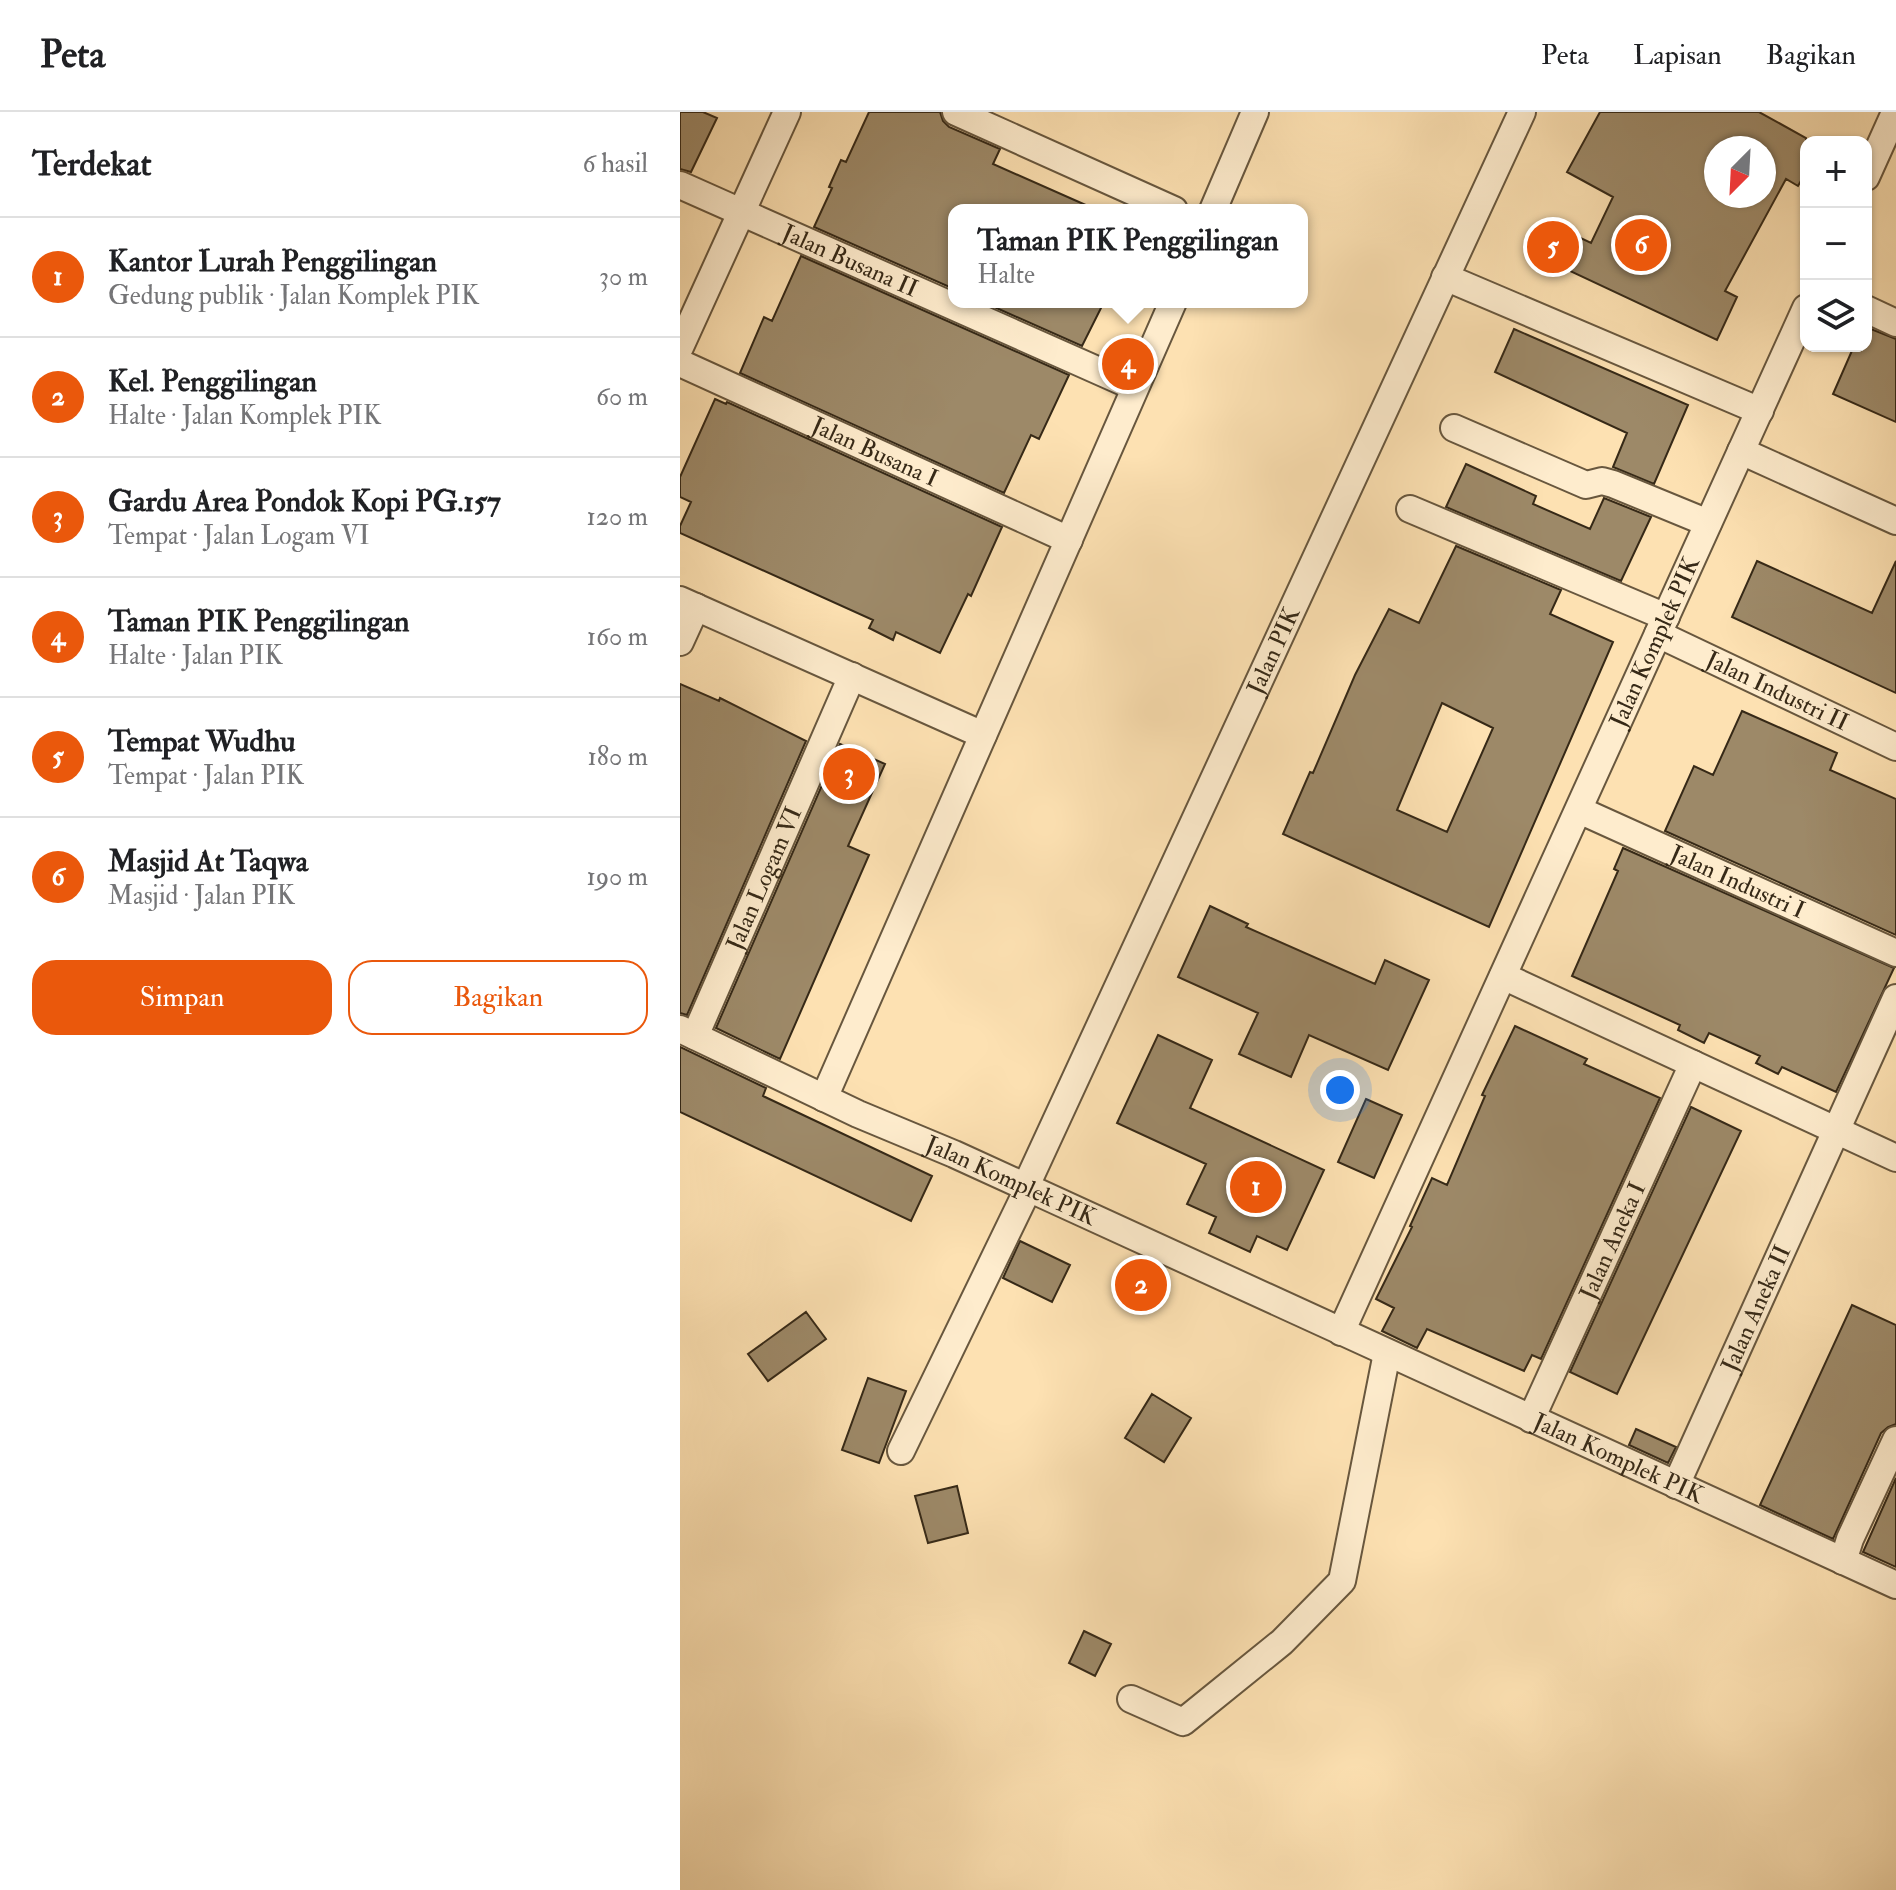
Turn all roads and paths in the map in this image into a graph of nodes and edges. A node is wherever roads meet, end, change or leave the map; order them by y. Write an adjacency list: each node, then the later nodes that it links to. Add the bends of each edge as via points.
1 (787, 112): 10 (street)
2 (956, 112): 8 (street)
3 (1255, 112): 9 (street)
4 (1522, 112): 11 (street, Jalan PIK)
5 (1890, 116): 6 (street)
6 (1872, 162)
7 (680, 185): 10 (street, Jalan Busana II)
8 (1161, 204)
9 (1216, 204)
10 (742, 213): 12 (street, Jalan Busana II); 18 (street)
11 (1445, 277): 21 (street); 43 (street, Jalan PIK)
12 (948, 304)
13 (957, 308): 20 (street, Jalan Busana II)
14 (1170, 308): 20 (street)
15 (1872, 312): 17 (street)
16 (1800, 321): 21 (street, Jalan Komplek PIK)
17 (1896, 323)
18 (680, 347)
19 (680, 363): 27 (street, Jalan Busana I)
20 (1135, 387): 27 (street)
21 (1760, 411): 23 (street, Jalan Komplek PIK)
22 (1454, 428): 26 (street, via 1586,485 1613,484)
23 (1741, 451): 25 (street); 26 (street, Jalan Komplek PIK)
24 (1410, 509): 29 (street, Jalan Industri II)
25 (1896, 521)
26 (1708, 523): 29 (street, Jalan Komplek PIK)
27 (1069, 540): 32 (street)
28 (688, 604): 30 (street); 31 (street)
29 (1662, 626): 33 (street, Jalan Industri II); 34 (street, Jalan Komplek PIK)
30 (680, 642)
31 (852, 676): 32 (street); 38 (street, Jalan Logam VI)
32 (983, 735): 40 (street)
33 (1896, 747)
34 (1579, 810): 35 (street, Jalan Industri I); 36 (street, Jalan Komplek PIK)
35 (1896, 953)
36 (1503, 976): 39 (street); 44 (street, Jalan Komplek PIK)
37 (1896, 998): 41 (street, Jalan Aneka II)
38 (688, 1033): 40 (street, Jalan Komplek PIK)
39 (1693, 1064): 41 (street); 46 (street, Jalan Aneka I)
40 (824, 1098): 43 (street, Jalan Komplek PIK)
41 (1835, 1130): 42 (street); 49 (street, Jalan Aneka II)
42 (1896, 1158)
43 (1027, 1188): 44 (street, Jalan Komplek PIK); 48 (street, Jalan PIK)
44 (1341, 1332): 45 (street, Jalan Komplek PIK)
45 (1387, 1353): 46 (street, Jalan Komplek PIK); 52 (street, via 1342,1581 1282,1642 1183,1722)
46 (1531, 1419): 49 (street, Jalan Komplek PIK)
47 (1896, 1440): 50 (street)
48 (901, 1451)
49 (1676, 1485): 50 (street, Jalan Komplek PIK)
50 (1843, 1561): 51 (street, Jalan Komplek PIK)
51 (1896, 1585)
52 (1131, 1699)

